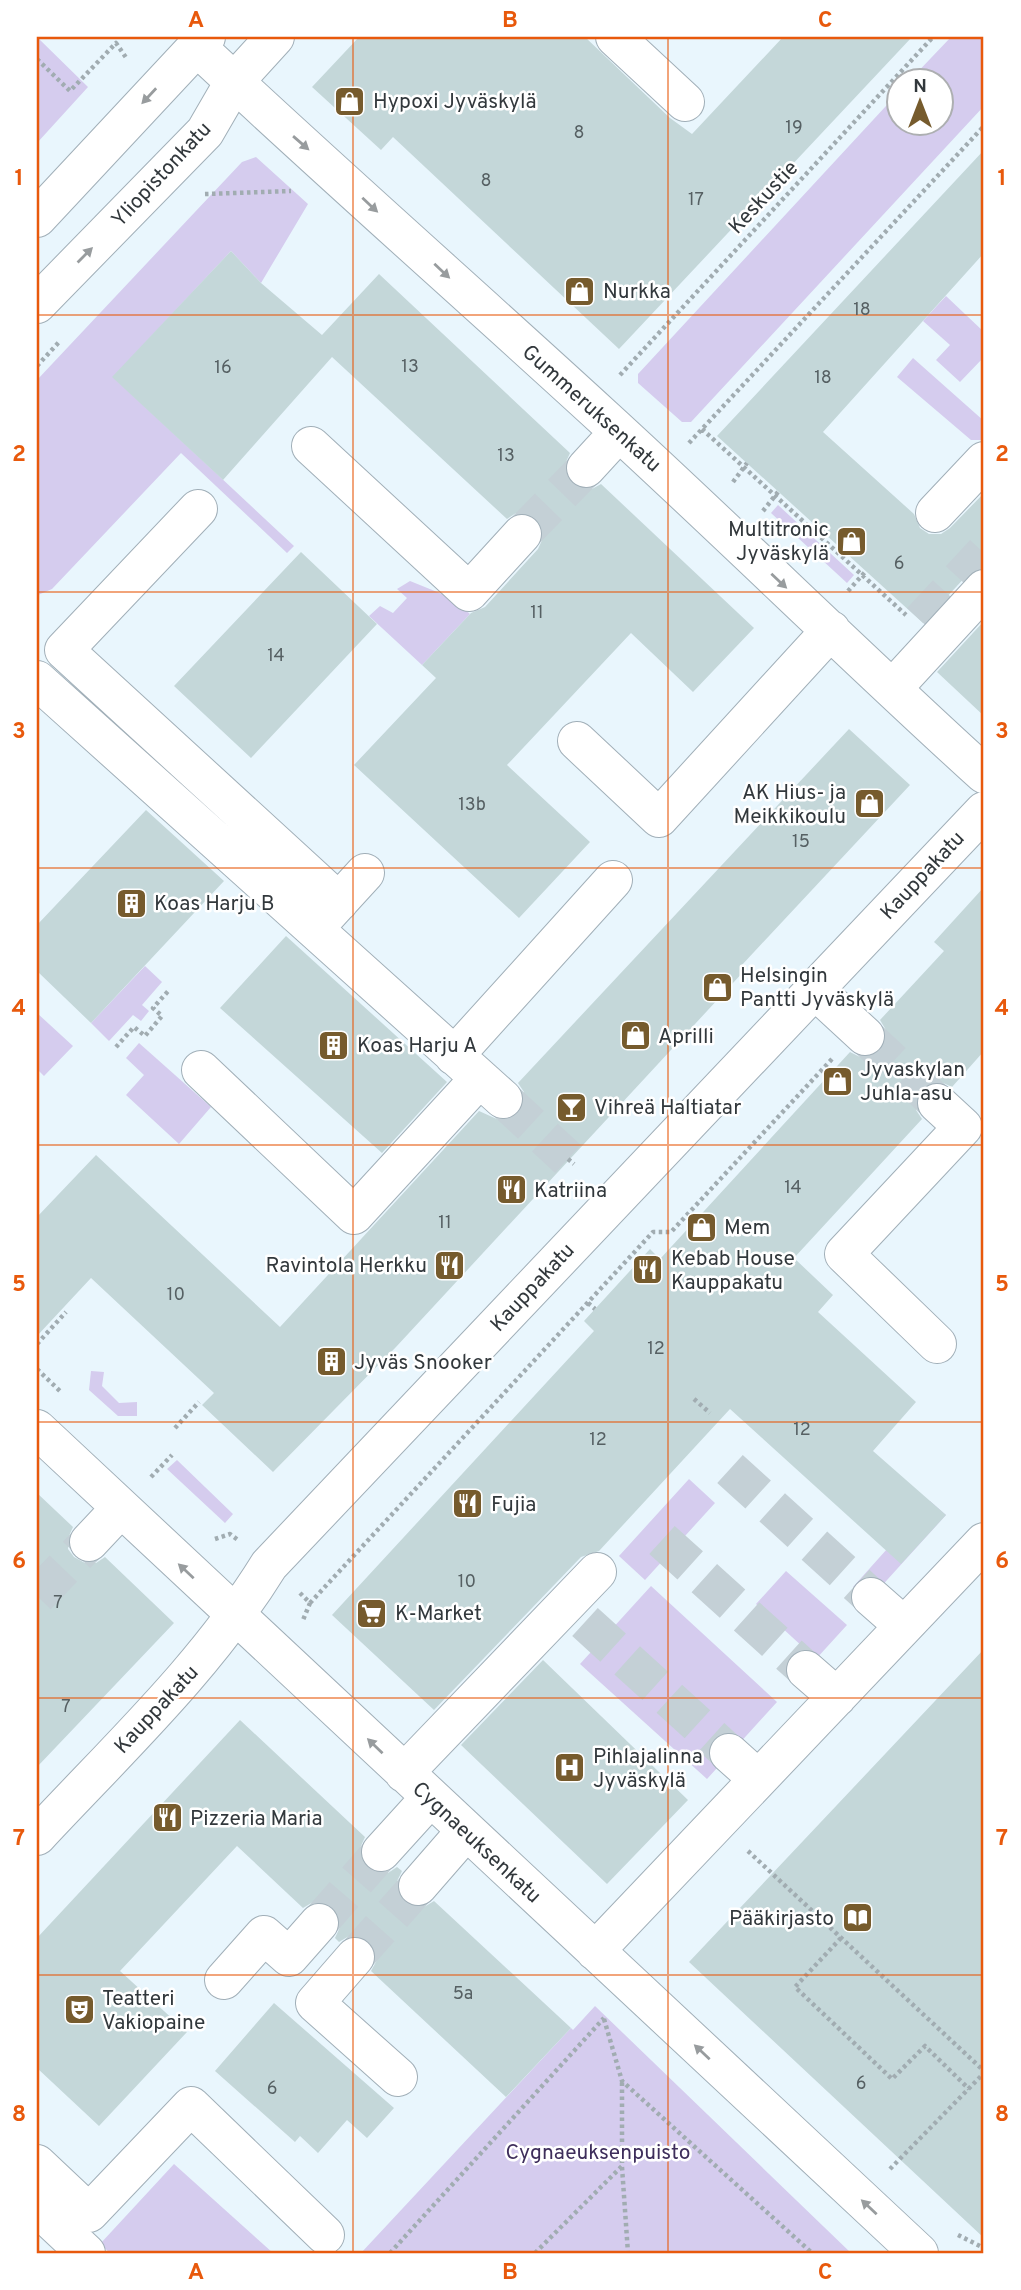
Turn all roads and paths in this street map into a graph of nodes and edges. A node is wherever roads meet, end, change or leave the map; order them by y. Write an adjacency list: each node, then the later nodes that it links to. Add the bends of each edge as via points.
1 (122, 37): 6 (path)
2 (275, 37): 9 (street, Yliopistonkatu)
3 (615, 37): 10 (street)
4 (933, 37): 16 (path, Keskustie)
5 (201, 42): 9 (street, Gummeruksenkatu); 14 (street, one-way to 14)
6 (116, 43): 7 (path, via 69,91); 8 (path)
7 (37, 59)
8 (127, 59)
9 (233, 82): 15 (street, Yliopistonkatu, one-way to 9, via 205,132); 18 (street, Gummeruksenkatu, one-way to 18)
10 (685, 102)
11 (984, 125): 17 (path)
12 (300, 191): 13 (path)
13 (197, 194)
14 (37, 218)
15 (37, 304)
16 (617, 379)
17 (702, 429): 19 (path); 22 (path)
18 (619, 432): 23 (street); 34 (street, Gummeruksenkatu, one-way to 34)
19 (688, 445)
20 (311, 446): 29 (street, via 469,592)
21 (984, 461): 27 (street)
22 (746, 465): 24 (path); 25 (path)
23 (586, 468)
24 (730, 487)
25 (777, 495): 28 (path); 30 (path)
26 (198, 509): 42 (street, via 64,650)
27 (934, 513)
28 (760, 514)
29 (522, 534)
30 (864, 573): 31 (path); 33 (path)
31 (851, 588)
32 (984, 589): 36 (street)
33 (919, 623): 36 (street)
34 (831, 630): 36 (street, Gummeruksenkatu); 37 (street, via 659,818)
35 (37, 680): 43 (street)
36 (885, 680): 38 (street, Gummeruksenkatu)
37 (577, 741)
38 (984, 774)
39 (984, 811): 45 (street, Kauppakatu)
40 (365, 873): 42 (street)
41 (614, 880): 49 (street)
42 (339, 902): 43 (street)
43 (314, 930): 49 (street)
44 (170, 989): 47 (path, via 153,1008 162,1016 145,1035 134,1027)
45 (814, 989): 46 (street); 71 (street, Kauppakatu, via 270,1565)
46 (862, 1033): 53 (path, via 671,1232 653,1232)
47 (116, 1047)
48 (201, 1070): 49 (street, via 354,1215)
49 (479, 1078)
50 (961, 1112): 57 (street, via 844,1254)
51 (568, 1159): 52 (path)
52 (574, 1164)
53 (588, 1303): 54 (path); 70 (path)
54 (595, 1309)
55 (66, 1312): 56 (path)
56 (37, 1344)
57 (937, 1344)
58 (694, 1399): 60 (path)
59 (199, 1402): 61 (path)
60 (710, 1413)
61 (175, 1428)
62 (37, 1429): 65 (street, Cygnaeuksenkatu)
63 (172, 1455): 64 (path)
64 (151, 1477)
65 (120, 1509): 66 (street); 71 (street, Cygnaeuksenkatu, one-way to 65)
66 (89, 1542)
67 (984, 1542): 72 (street)
68 (597, 1572): 77 (street)
69 (871, 1597): 72 (street)
70 (310, 1603)
71 (237, 1617): 77 (street, Cygnaeuksenkatu, one-way to 71); 79 (street, Kauppakatu, via 204,1659)
72 (904, 1626): 74 (street)
73 (806, 1670): 74 (street)
74 (837, 1697): 76 (street)
75 (729, 1753): 76 (street)
76 (758, 1779): 85 (street)
77 (417, 1786): 78 (street, Cygnaeuksenkatu); 80 (street)
78 (465, 1832): 82 (street); 85 (street, Cygnaeuksenkatu)
79 (37, 1836)
80 (381, 1852)
81 (772, 1874): 84 (path)
82 (418, 1886)
83 (319, 1923): 87 (street, via 289,1956 264,1935)
84 (841, 1938): 88 (path); 91 (path, via 794,1987 892,2079 925,2046)
85 (595, 1951): 103 (street, Cygnaeuksenkatu, one-way to 85)
86 (355, 1956): 89 (street, via 315,2003)
87 (224, 1980)
88 (984, 2072): 91 (path)
89 (398, 2077)
90 (622, 2081): 93 (path); 99 (path, via 604,2018); 102 (path)
91 (969, 2089): 94 (path)
92 (37, 2164): 96 (street, via 89,2213 191,2106)
93 (622, 2166): 100 (path); 101 (path)
94 (890, 2170)
95 (37, 2207): 98 (street)
96 (325, 2235)
97 (984, 2249): 104 (path)
98 (86, 2253)
99 (390, 2253)
100 (535, 2253)
101 (628, 2253)
102 (812, 2253)
103 (919, 2253)
104 (980, 2253)

